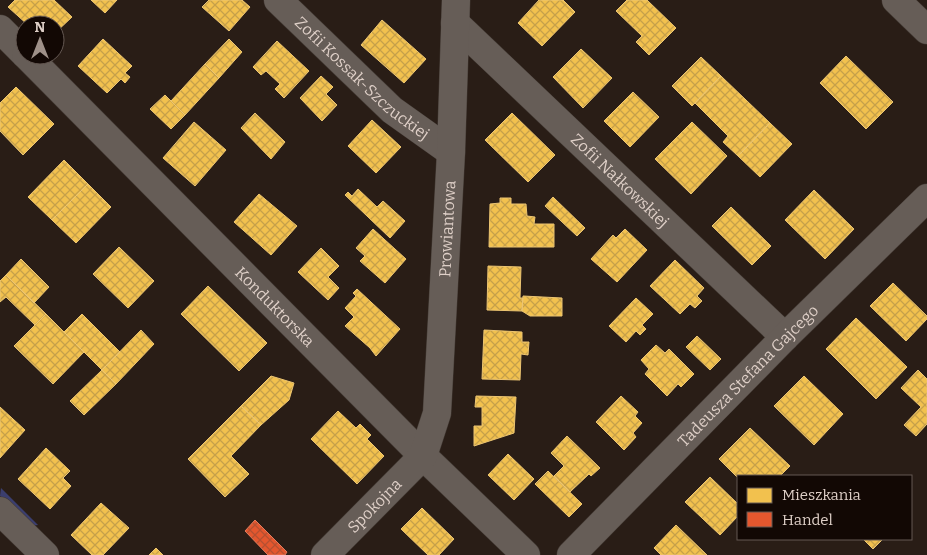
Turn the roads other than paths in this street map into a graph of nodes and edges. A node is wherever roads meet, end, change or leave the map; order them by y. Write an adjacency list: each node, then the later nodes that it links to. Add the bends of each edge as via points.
1 (278, 0): 8 (street, Zofii Kossak-Szczuckiej, via 392,110)
2 (896, 0): 5 (street)
3 (455, 12): 8 (street, Prowiantowa); 10 (street, Zofii Nałkowskiej)
4 (0, 29): 6 (street, Konduktorska)
5 (927, 30)
6 (15, 43)
7 (37, 65): 11 (street, Konduktorska)
8 (451, 152): 11 (street, Prowiantowa, via 437,413)
9 (927, 198): 10 (street, Tadeusza Stefana Gajcego)
10 (785, 337): 16 (street, Tadeusza Stefana Gajcego)
11 (423, 456): 14 (street, Spokojna); 15 (street, Konduktorska)
12 (0, 510): 13 (street)
13 (45, 555)
14 (325, 555)
15 (526, 555)
16 (572, 555)

